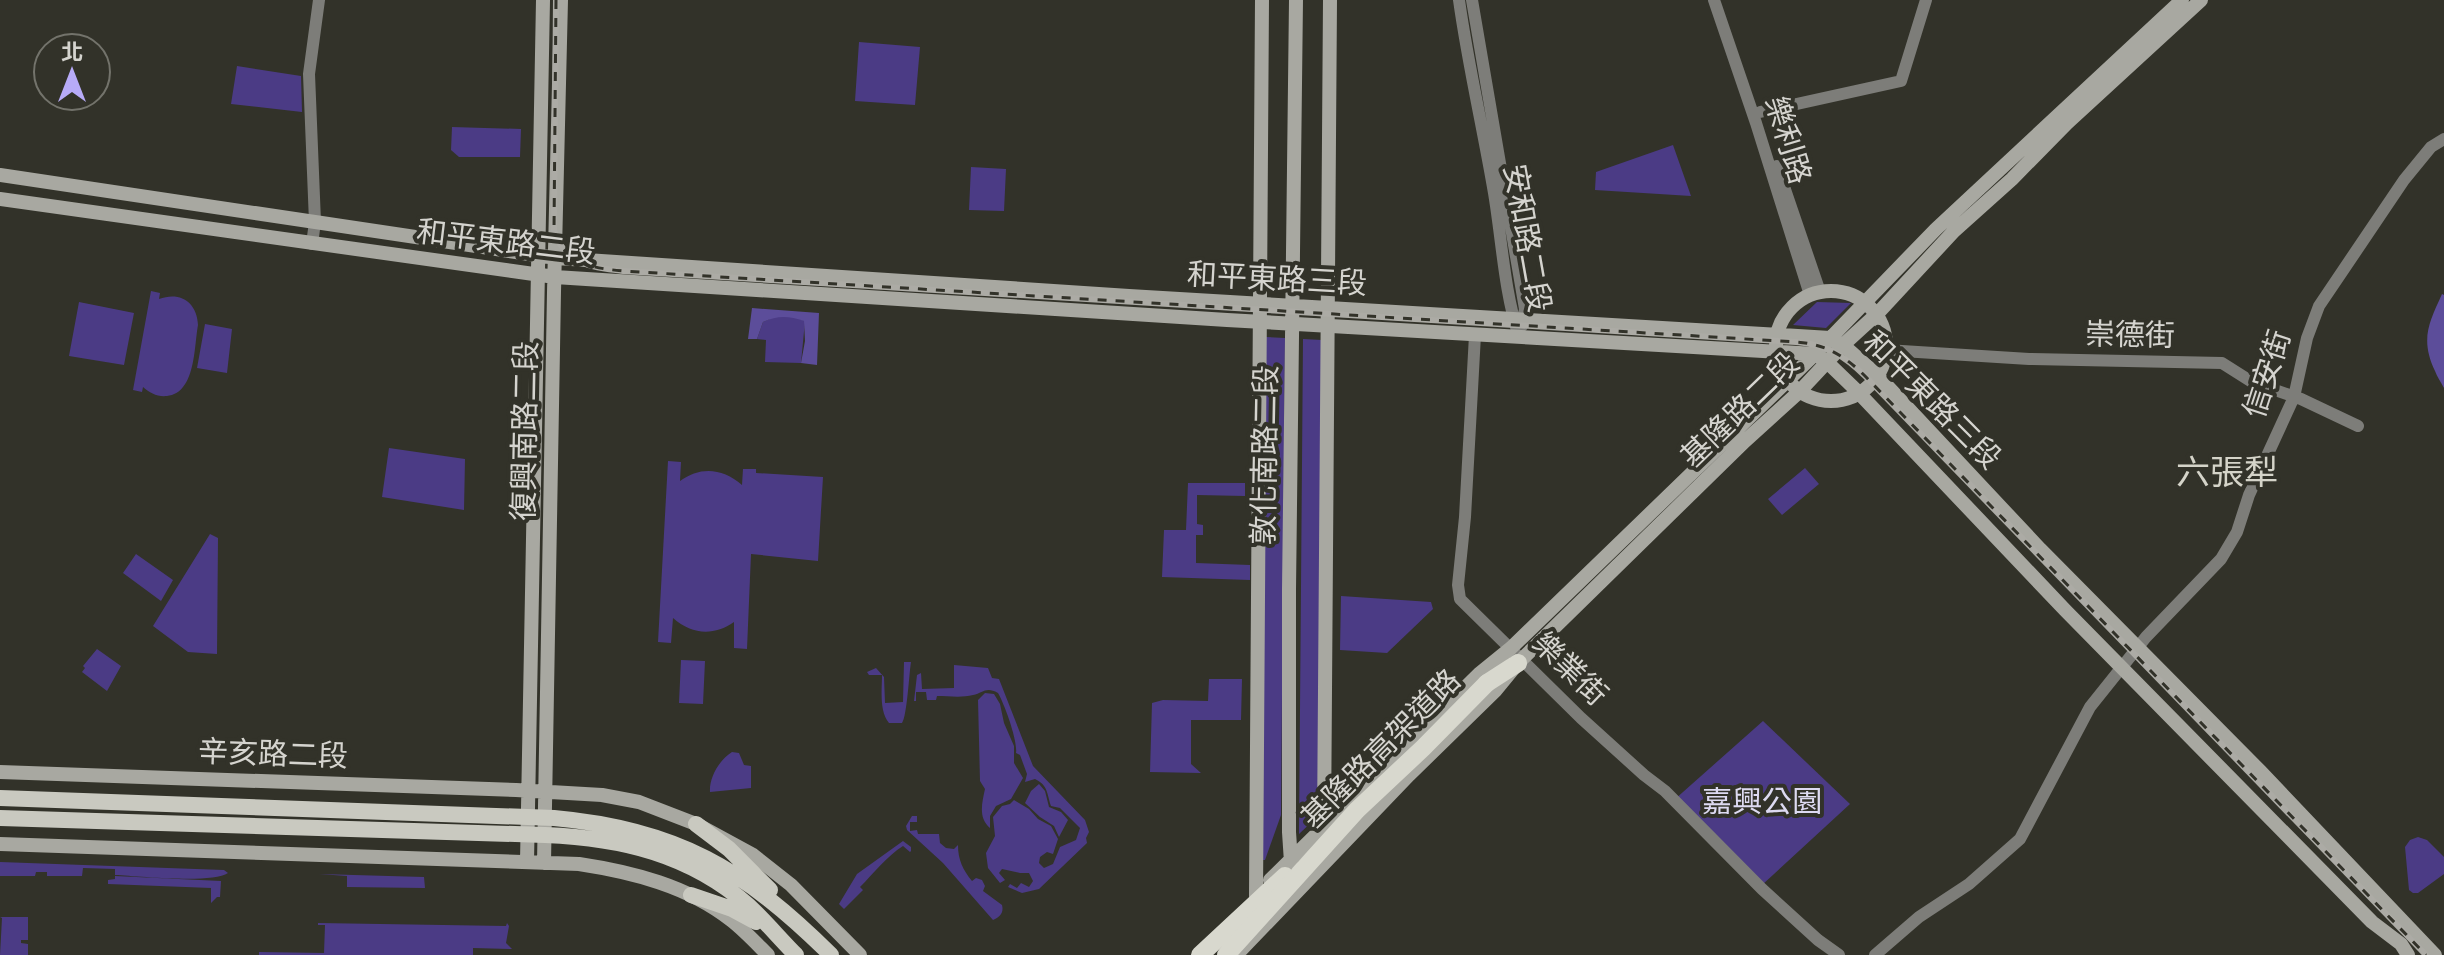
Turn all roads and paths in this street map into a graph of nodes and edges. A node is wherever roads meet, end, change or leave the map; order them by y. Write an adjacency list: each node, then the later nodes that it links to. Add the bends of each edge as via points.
1 (319, 0): 18 (street, via 309,74)
2 (543, 0): 20 (main road, 復興南路二段)
3 (561, 0): 21 (main road, 復興南路二段)
4 (1262, 0): 27 (main road, 敦化南路二段)
5 (1296, 0): 29 (main road, 敦化南路二段)
6 (1330, 0): 30 (main road, 敦化南路二段)
7 (1459, 0): 32 (street, 安和路二段)
8 (1472, 0): 32 (street, 安和路二段, via 1525,309)
9 (1714, 0): 25 (street, 樂利路)
10 (1722, 0): 14 (street, 樂利路)
11 (1926, 0): 14 (street, via 1901,81)
12 (2182, 0): 26 (main road, 基隆路二段, via 1936,229)
13 (2201, 0): 31 (main road, 基隆路二段, via 1954,231)
14 (1760, 112): 25 (street, 樂利路)
15 (2444, 139): 47 (street, 信安街, via 2404,180 2323,297)
16 (0, 175): 18 (main road, 和平東路二段)
17 (0, 199): 19 (main road, 和平東路二段)
18 (315, 222): 19 (street); 20 (main road, 和平東路二段)
19 (312, 244): 22 (main road, 和平東路二段)
20 (537, 255): 21 (main road, 和平東路二段); 22 (main road, 復興南路二段)
21 (556, 258): 23 (main road, 復興南路二段); 24 (main road, 和平東路二段)
22 (538, 275): 23 (main road, 和平東路二段); 53 (main road, 復興南路二段)
23 (555, 277): 28 (main road, 和平東路二段); 54 (main road, 復興南路二段)
24 (1007, 288): 27 (main road, 和平東路三段)
25 (1815, 294): 26 (main road, via 1840,291); 37 (main road, via 1789,311)
26 (1867, 301): 31 (main road); 39 (main road, 基隆路二段)
27 (1259, 304): 29 (main road, 和平東路三段); 33 (main road, 敦化南路二段)
28 (1010, 305): 33 (main road, 和平東路三段)
29 (1292, 306): 30 (main road, 和平東路三段); 34 (main road, 敦化南路二段)
30 (1328, 308): 32 (main road, 和平東路三段); 35 (main road, 敦化南路二段)
31 (1878, 313): 39 (main road, 基隆路二段); 40 (main road, via 1886,331)
32 (1518, 319): 37 (main road, 和平東路三段); 38 (street, 安和路二段)
33 (1259, 322): 34 (main road, 和平東路三段); 65 (main road, 敦化南路二段)
34 (1292, 324): 35 (main road, 和平東路三段); 63 (main road, 敦化南路二段)
35 (1327, 326): 36 (main road, 和平東路三段); 59 (main road, 敦化南路二段)
36 (1475, 335): 38 (main road, 和平東路三段); 50 (street, 樂業街, via 1458,585 1460,599)
37 (1777, 335): 39 (main road, 和平東路三段); 41 (main road)
38 (1519, 337): 41 (main road, 和平東路三段)
39 (1836, 342): 42 (main road, 基隆路二段); 43 (main road, 和平東路三段)
40 (1886, 350): 43 (main road); 47 (street, 崇德街, via 2222,363 2252,382)
41 (1776, 352): 42 (main road, 和平東路三段); 44 (main road)
42 (1821, 358): 44 (main road, 基隆路二段); 45 (main road, 基隆路二段); 46 (main road, 和平東路三段)
43 (1877, 375): 46 (main road); 49 (main road, 和平東路三段)
44 (1787, 381): 45 (main road); 50 (main road, 基隆路二段)
45 (1799, 392): 46 (main road, via 1832,402); 50 (main road, 基隆路二段)
46 (1859, 393): 51 (main road, 和平東路三段)
47 (2294, 397): 48 (street, 崇德街); 49 (street, 信安街, via 2221,559)
48 (2358, 426)
49 (2138, 647): 51 (street, 信安街); 81 (main road, 和平東路三段)
50 (1514, 656): 59 (main road, 基隆路二段, via 1479,674); 61 (highway, 基隆路高架道路, bridge, via 1357,810); 61 (main road, 基隆路二段, via 1495,691); 78 (street, 樂業街)
51 (2121, 668): 79 (street, 信安街, via 2090,707 2020,839); 80 (main road, 和平東路三段)
52 (0, 772): 53 (main road, 辛亥路二段)
53 (528, 790): 54 (main road, 辛亥路二段); 58 (main road, 復興南路二段)
54 (545, 791): 57 (main road, 辛亥路二段, via 639,802); 58 (main road, 復興南路二段)
55 (0, 798): 58 (main road, 辛亥路二段)
56 (0, 818): 58 (main road)
57 (696, 824): 67 (main road, via 757,874); 72 (main road, 辛亥路二段, via 776,872)
58 (536, 826): 62 (main road, 復興南路二段); 67 (main road, via 602,823 646,833 729,869); 68 (main road, via 608,839 682,863 736,896)
59 (1324, 827): 61 (main road, 敦化南路二段); 63 (main road, 基隆路二段)
60 (0, 844): 62 (main road)
61 (1320, 860): 66 (main road, 基隆路二段); 74 (highway, 基隆路高架道路, bridge, via 1285,876); 76 (highway, 基隆路高架道路, bridge)
62 (536, 862): 64 (main road, via 608,868)
63 (1292, 865): 65 (main road, 基隆路二段); 66 (main road, 敦化南路二段, via 1291,887); 75 (highway)
64 (691, 895): 68 (main road, via 732,909); 69 (main road, via 731,920)
65 (1256, 896): 73 (main road, 基隆路二段)
66 (1282, 908): 77 (main road, 基隆路二段)
67 (800, 924): 71 (main road)
68 (782, 941): 70 (main road)
69 (768, 955)
70 (796, 955)
71 (831, 955)
72 (860, 955)
73 (1190, 955)
74 (1200, 955)
75 (1213, 955)
76 (1226, 955)
77 (1236, 955)
78 (1839, 955)
79 (1875, 955)
80 (2408, 955)
81 (2435, 955)

